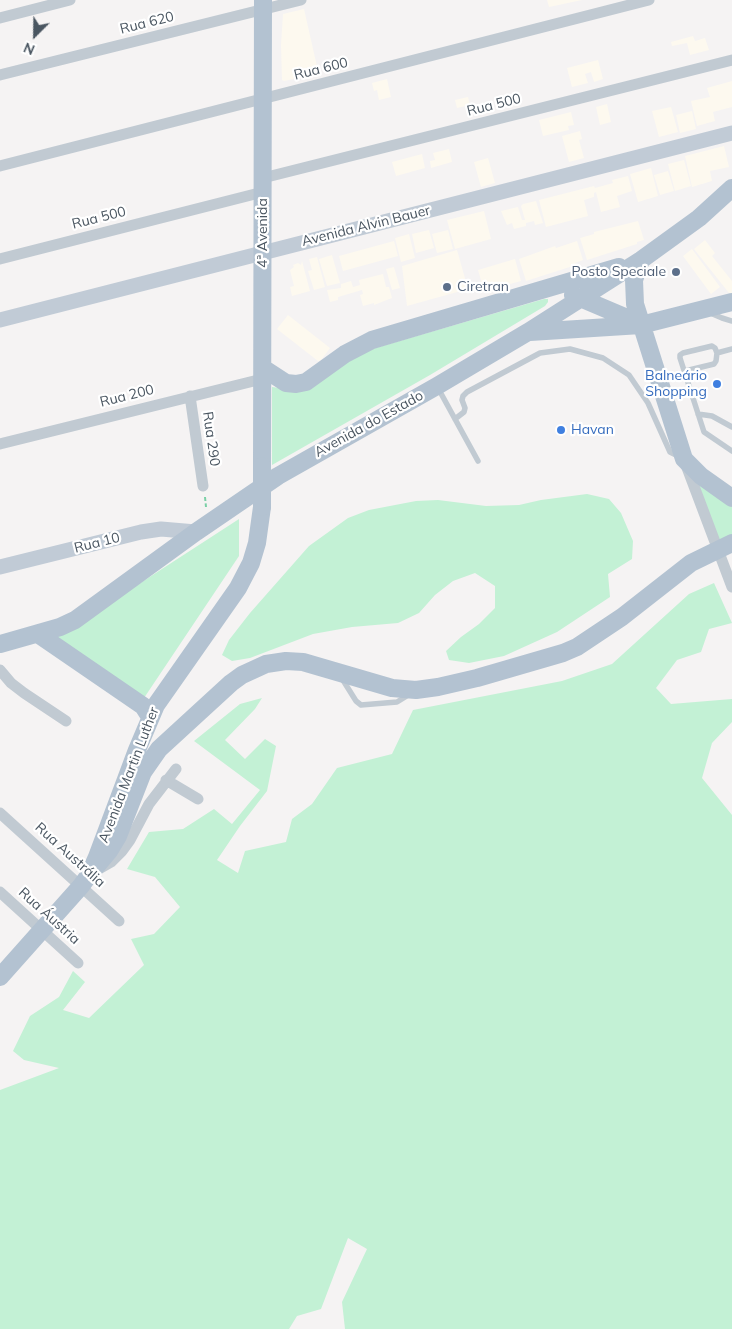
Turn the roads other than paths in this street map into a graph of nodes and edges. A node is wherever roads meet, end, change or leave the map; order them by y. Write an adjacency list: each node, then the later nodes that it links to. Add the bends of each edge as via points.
1 (70, 0): 5 (street)
2 (301, 0): 4 (street, Rua 620)
3 (649, 0): 8 (street, Rua 600)
4 (263, 5): 7 (street, Rua 620); 8 (main road, 4ª Avenida)
5 (0, 18)
6 (732, 60): 11 (street, Rua 500)
7 (0, 76)
8 (263, 99): 10 (street, Rua 600); 11 (main road, 4ª Avenida)
9 (732, 133): 13 (main road, Avenida Alvin Bauer)
10 (0, 166)
11 (263, 185): 13 (main road, 4ª Avenida); 14 (street, Rua 500)
12 (732, 188): 15 (main road, Avenida do Estado, via 699,218)
13 (263, 252): 20 (main road, Avenida Alvin Bauer); 27 (main road, 4ª Avenida)
14 (0, 259)
15 (641, 260): 16 (main road); 17 (main road, Avenida do Estado); 22 (main road, via 633,290)
16 (554, 286): 17 (main road); 27 (main road, via 372,340 345,354 306,382 286,383)
17 (581, 298): 22 (main road); 23 (main road, Avenida do Estado)
18 (732, 302): 19 (main road)
19 (703, 309): 21 (lane); 22 (main road)
20 (0, 320)
21 (732, 321)
22 (641, 325): 23 (main road); 35 (main road)
23 (528, 332): 28 (main road, Avenida do Estado)
24 (732, 349): 25 (lane)
25 (717, 353): 26 (lane, via 714,364); 26 (lane, via 712,346 683,353 680,358)
26 (685, 371): 30 (lane)
27 (262, 374): 29 (street, Rua 200); 37 (main road, 4ª Avenida)
28 (437, 386): 31 (lane); 40 (main road, Avenida do Estado, via 297,464)
29 (190, 396): 33 (street, Rua 200); 38 (street, Rua 290)
30 (698, 414): 32 (lane, via 712,416); 34 (lane, via 704,432)
31 (455, 419): 35 (lane, via 464,412 462,400 468,392 540,353 570,349 603,358 629,375 648,403 670,452); 36 (lane)
32 (732, 427)
33 (0, 444)
34 (732, 452)
35 (684, 459): 39 (main road); 41 (street)
36 (478, 462)
37 (262, 466): 47 (main road, Avenida Martin Luther, bridge, via 258,543 251,563)
38 (203, 486)
39 (732, 498)
40 (196, 532): 42 (main road, Rua 10, via 141,532); 44 (main road, Avenida do Estado, via 75,620)
41 (724, 546): 43 (street); 53 (main road, via 692,563 598,634 563,653 477,678 416,690 392,688 303,662 266,664 231,683 159,749 143,772 118,836)
42 (0, 567)
43 (732, 587)
44 (38, 634): 45 (main road, Avenida do Estado); 47 (main road, via 143,706)
45 (0, 644)
46 (0, 670): 48 (street, via 24,693)
47 (150, 717): 53 (main road, Avenida Martin Luther)
48 (66, 721)
49 (176, 769): 50 (street)
50 (166, 780): 51 (street); 53 (street, via 122,851)
51 (198, 798)
52 (2, 819): 53 (street, Rua Austrália)
53 (85, 880): 55 (street, Rua Austrália); 56 (main road, Avenida Martin Luther)
54 (0, 892): 56 (street, Rua Áustria)
55 (119, 920)
56 (42, 930): 57 (street, Rua Áustria); 58 (main road, Avenida Martin Luther)
57 (78, 963)
58 (0, 977)

